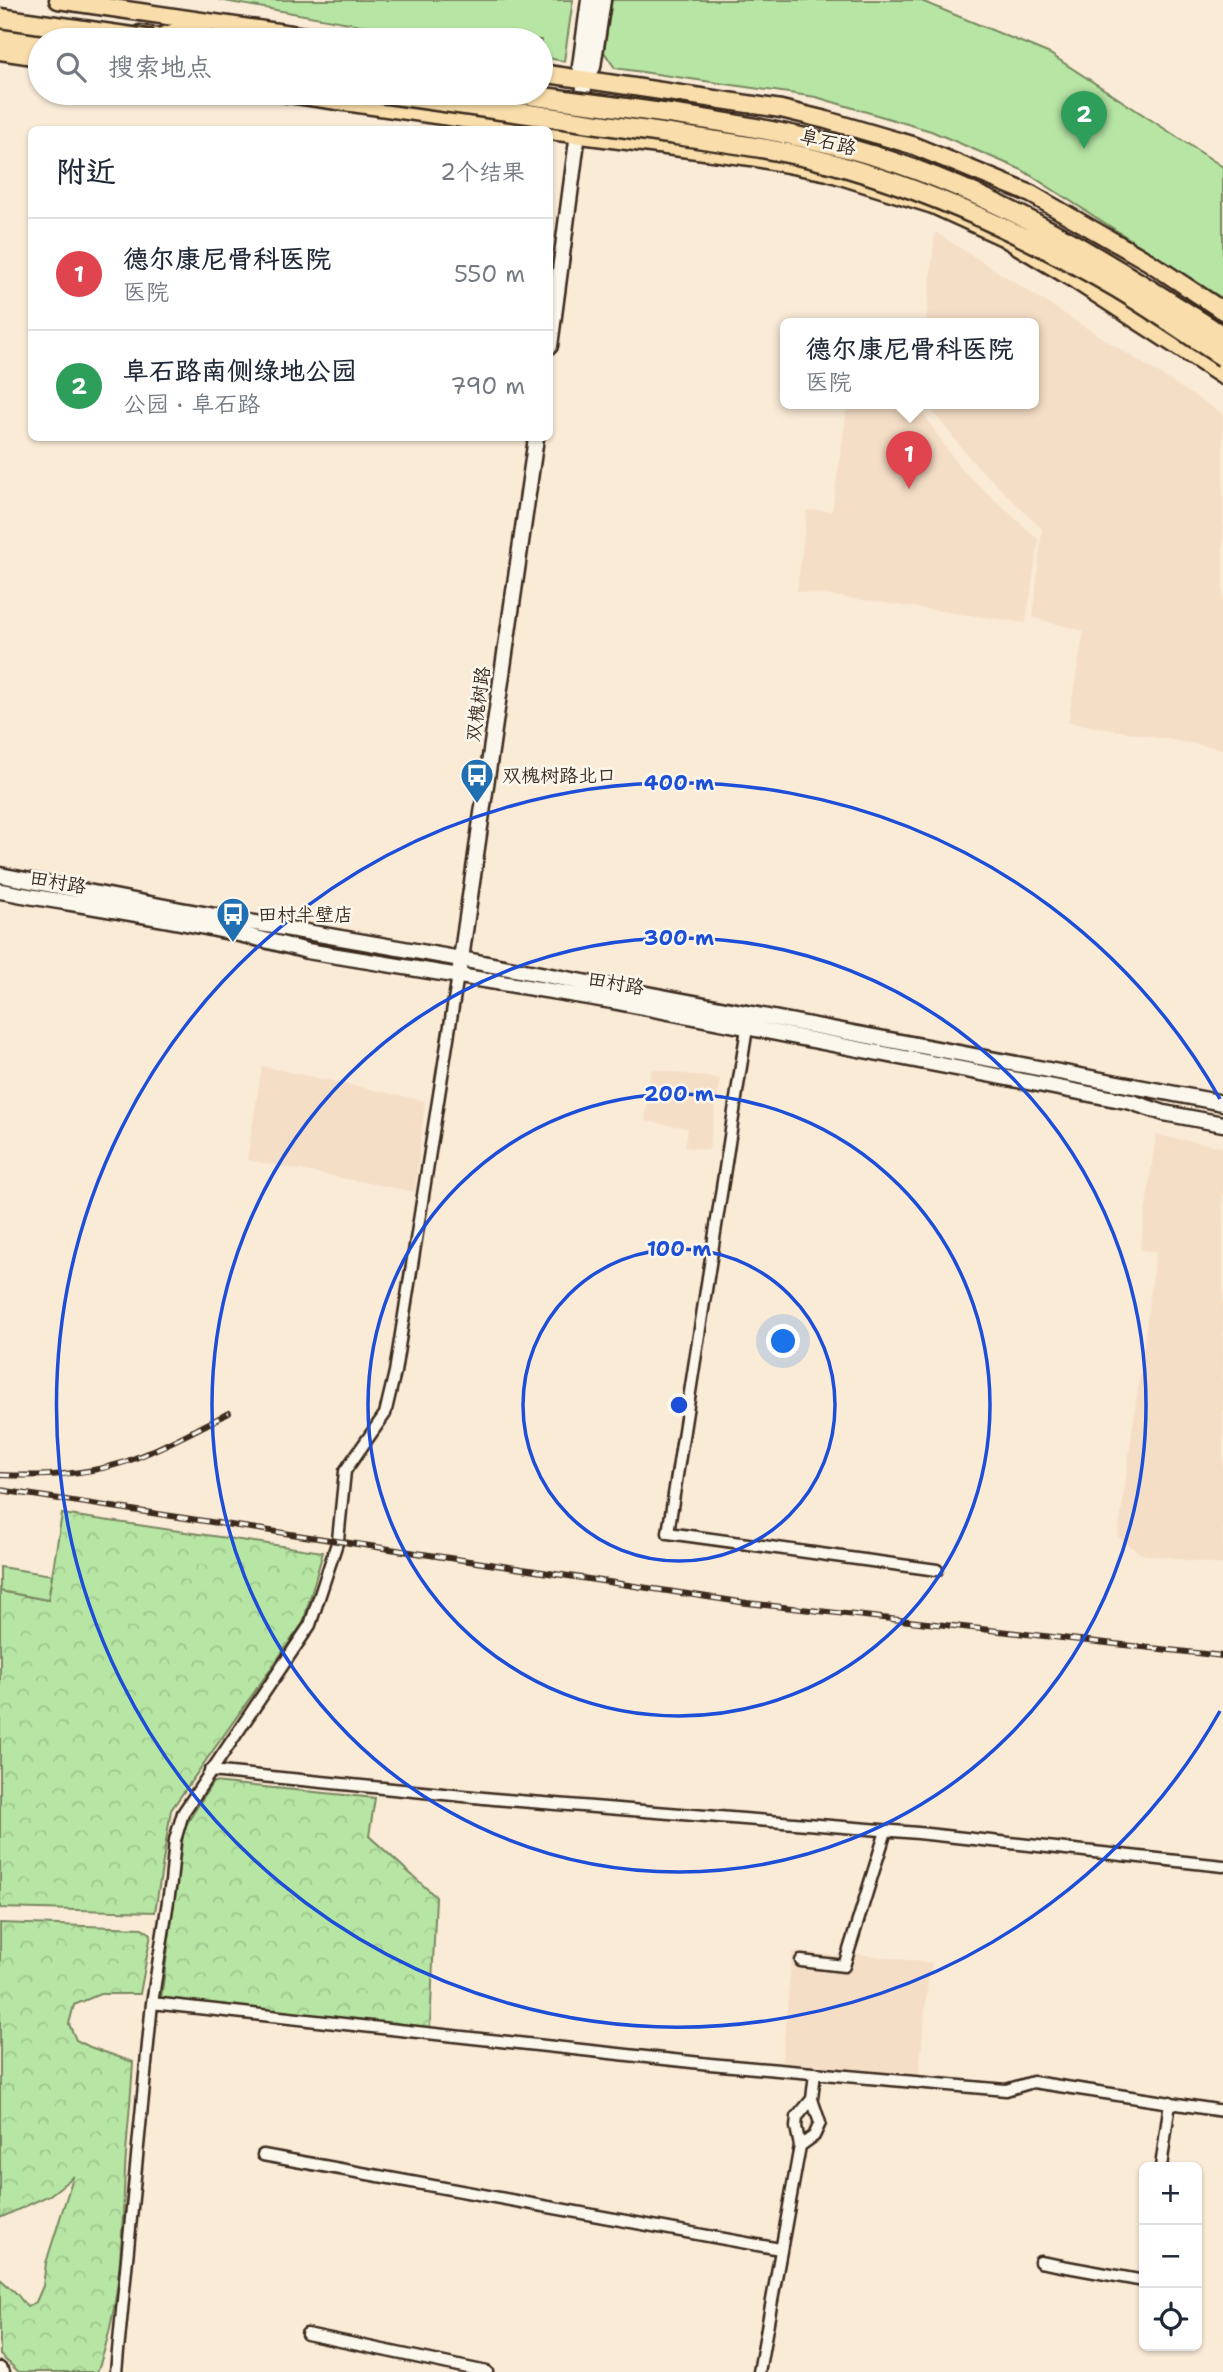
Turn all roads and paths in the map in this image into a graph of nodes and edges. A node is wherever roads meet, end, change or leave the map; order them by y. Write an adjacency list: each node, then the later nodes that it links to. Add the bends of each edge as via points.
1 (58, 0): 5 (main road)
2 (589, 0): 14 (main road, via 580,66)
3 (603, 0): 14 (main road, via 593,67)
4 (2, 17): 6 (highway, bridge); 7 (main road)
5 (209, 22): 8 (main road); 9 (main road)
6 (74, 28)
7 (88, 28)
8 (189, 28)
9 (250, 28)
10 (28, 45): 11 (highway)
11 (2, 47): 12 (main road)
12 (28, 54)
13 (553, 75): 14 (main road, 阜石路)
14 (585, 80): 20 (main road); 21 (main road, 阜石路, via 781,109 912,145 1031,194)
15 (553, 99): 23 (highway, 阜石路, bridge, via 800,137 922,172 1035,222 1121,270)
16 (365, 105): 18 (main road)
17 (466, 105): 24 (highway, 阜石路, bridge, via 795,155 916,190 1029,240 1113,286)
18 (511, 126)
19 (553, 131): 20 (main road, 阜石路)
20 (579, 135): 22 (main road); 25 (main road, 阜石路, via 815,169 933,205 1003,237)
21 (1223, 310)
22 (553, 323)
23 (1223, 336)
24 (1223, 357)
25 (1223, 376)
26 (536, 441): 29 (main road, 双槐树路)
27 (0, 875): 29 (main road, 田村路)
28 (0, 891): 30 (main road, 田村路)
29 (461, 959): 30 (main road, 双槐树路); 32 (main road, 田村路)
30 (458, 975): 31 (main road, 田村路); 35 (street, via 396,1372 385,1414 345,1471 338,1541 310,1625)
31 (747, 1028): 33 (main road, 田村路); 34 (street, via 668,1533)
32 (1223, 1103)
33 (1223, 1124)
34 (937, 1570)
35 (210, 1771): 36 (street); 39 (street, via 183,1813 175,1840)
36 (886, 1830): 37 (street); 38 (street, via 845,1966)
37 (1223, 1866)
38 (802, 1961)
39 (152, 2003): 40 (street); 53 (street)
40 (815, 2073): 41 (street); 42 (street, via 1006,2090 1033,2082)
41 (812, 2099): 44 (street, via 797,2117); 44 (street, via 820,2123 814,2136)
42 (1170, 2102): 43 (street); 46 (street)
43 (1223, 2111)
44 (800, 2146): 47 (street)
45 (263, 2155): 47 (street)
46 (1162, 2162)
47 (780, 2249): 55 (street)
48 (1040, 2262): 49 (street)
49 (1139, 2280)
50 (307, 2334): 54 (street)
51 (0, 2368): 52 (street)
52 (4, 2372)
53 (116, 2372)
54 (487, 2372)
55 (758, 2372)

